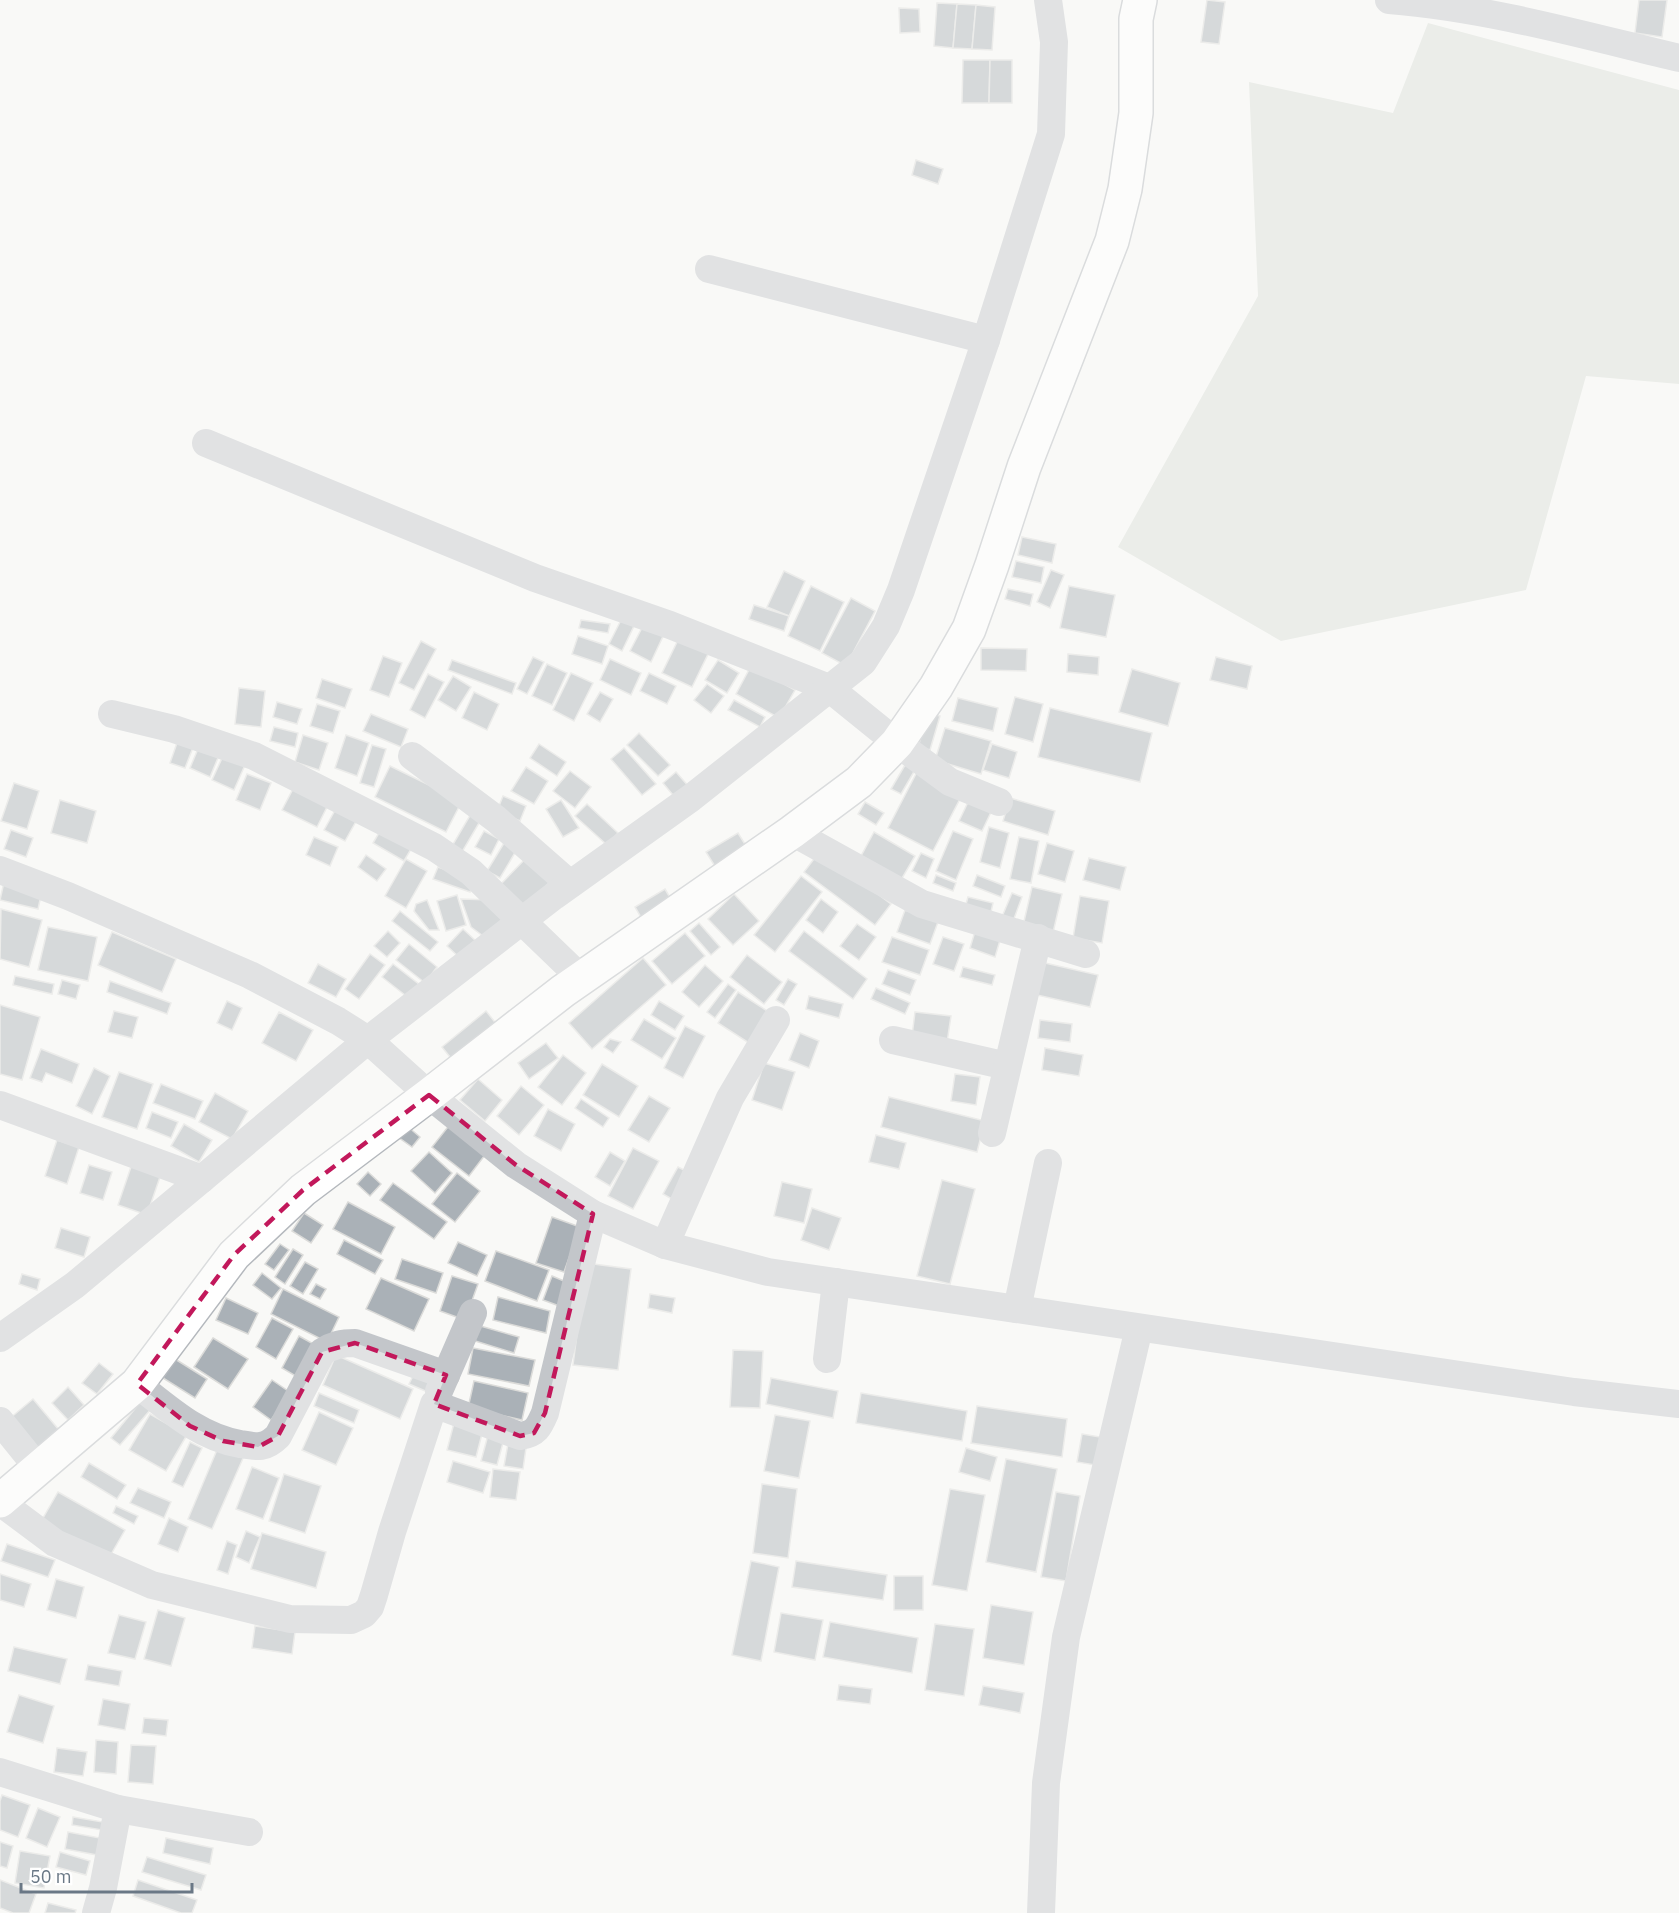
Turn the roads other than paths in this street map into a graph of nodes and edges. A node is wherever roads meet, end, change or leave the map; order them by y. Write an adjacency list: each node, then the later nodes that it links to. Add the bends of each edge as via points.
1 (1048, 0): 6 (street, via 1054,42 1051,134)
2 (1140, 0): 10 (main road, via 1136,19 1136,113 1125,189 1112,241 1023,466 969,628 936,687)
3 (1389, 0): 4 (street, via 1476,11)
4 (1679, 58)
5 (709, 269): 6 (street)
6 (986, 340): 8 (street, via 886,626 863,662)
7 (206, 443): 8 (street, via 535,578 670,625)
8 (835, 693): 10 (street); 15 (street)
9 (112, 714): 16 (street, via 174,729 254,756 404,831 471,872)
10 (887, 735): 12 (street, via 950,782); 13 (main road, via 859,782)
11 (412, 756): 15 (street, via 496,819)
12 (999, 802)
13 (792, 832): 17 (street, via 922,904); 19 (main road)
14 (0, 870): 22 (street, via 250,975 338,1021)
15 (570, 884): 16 (street)
16 (523, 921): 19 (street); 22 (street)
17 (1038, 938): 18 (street); 23 (street)
18 (1086, 954)
19 (581, 978): 24 (main road)
20 (776, 1020): 30 (street, via 730,1098)
21 (893, 1040): 23 (street)
22 (373, 1045): 24 (street); 28 (street)
23 (1007, 1066): 26 (street)
24 (422, 1088): 29 (street, via 516,1165); 38 (main road, via 303,1190 234,1256)
25 (0, 1104): 28 (street)
26 (992, 1133)
27 (1048, 1163): 32 (street)
28 (202, 1179): 35 (street, via 75,1285)
29 (593, 1214): 30 (street); 39 (street, via 539,1428 520,1436)
30 (665, 1245): 31 (street, via 768,1272)
31 (836, 1282): 32 (street); 36 (street)
32 (1017, 1309): 34 (street)
33 (473, 1313): 37 (street)
34 (1139, 1328): 40 (street); 48 (street, via 1066,1637 1046,1783)
35 (0, 1338)
36 (827, 1359)
37 (446, 1375): 38 (street, via 355,1343 332,1346 322,1352 278,1436 258,1447 223,1441 190,1426); 39 (street)
38 (137, 1384): 42 (main road)
39 (434, 1404): 43 (street, via 370,1606 351,1620 290,1619 152,1586 55,1543)
40 (1679, 1404)
41 (0, 1421): 42 (street)
42 (38, 1467): 43 (main road)
43 (0, 1502)
44 (0, 1772): 45 (street)
45 (118, 1809): 46 (street); 47 (street)
46 (249, 1832)
47 (96, 1913)
48 (1041, 1913)

